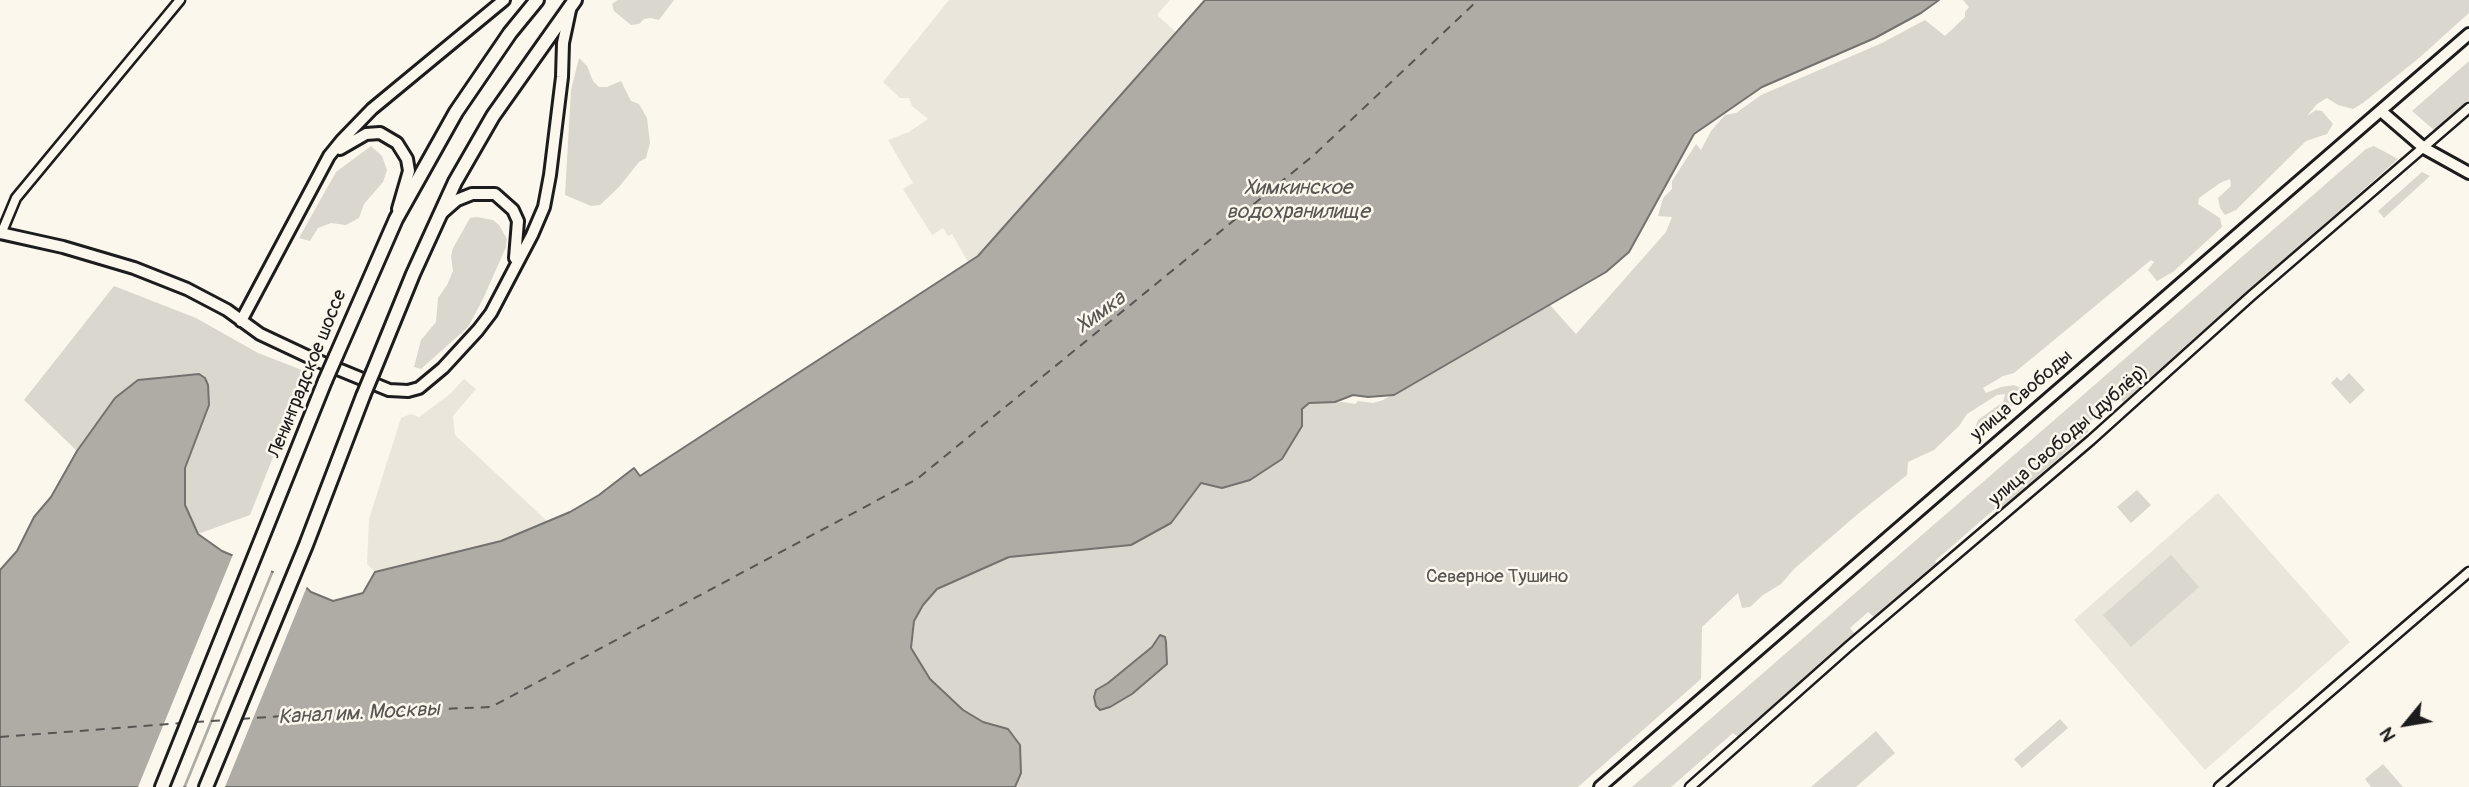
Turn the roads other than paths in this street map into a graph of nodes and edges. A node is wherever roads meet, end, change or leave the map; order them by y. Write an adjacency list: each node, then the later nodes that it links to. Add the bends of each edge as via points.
1 (180, 0): 13 (street, via 16,198)
2 (504, 0): 9 (street, via 372,109)
3 (537, 0): 11 (main road, Ленинградское шоссе, via 456,112)
4 (573, 2): 12 (main road, via 494,116); 14 (street, via 563,43 544,207)
5 (2469, 34): 7 (street, улица Свободы)
6 (2469, 108): 8 (street, улица Свободы (дублёр))
7 (2381, 111): 8 (street); 19 (street, улица Свободы)
8 (2424, 148): 10 (street); 20 (street, улица Свободы (дублёр))
9 (329, 156): 11 (street, via 366,134 380,134 397,143 409,171); 15 (street)
10 (2469, 173)
11 (396, 219): 17 (main road, Ленинградское шоссе, bridge)
12 (436, 221): 14 (street, via 457,200 472,194 495,194 518,221); 18 (main road, bridge)
13 (1, 233): 15 (street, via 134,268 187,289)
14 (513, 268): 15 (street, via 478,330 419,388 388,390 272,340)
15 (242, 321)
16 (2469, 572): 21 (street)
17 (162, 787)
18 (206, 787)
19 (1600, 787)
20 (1690, 787)
21 (2219, 787)

